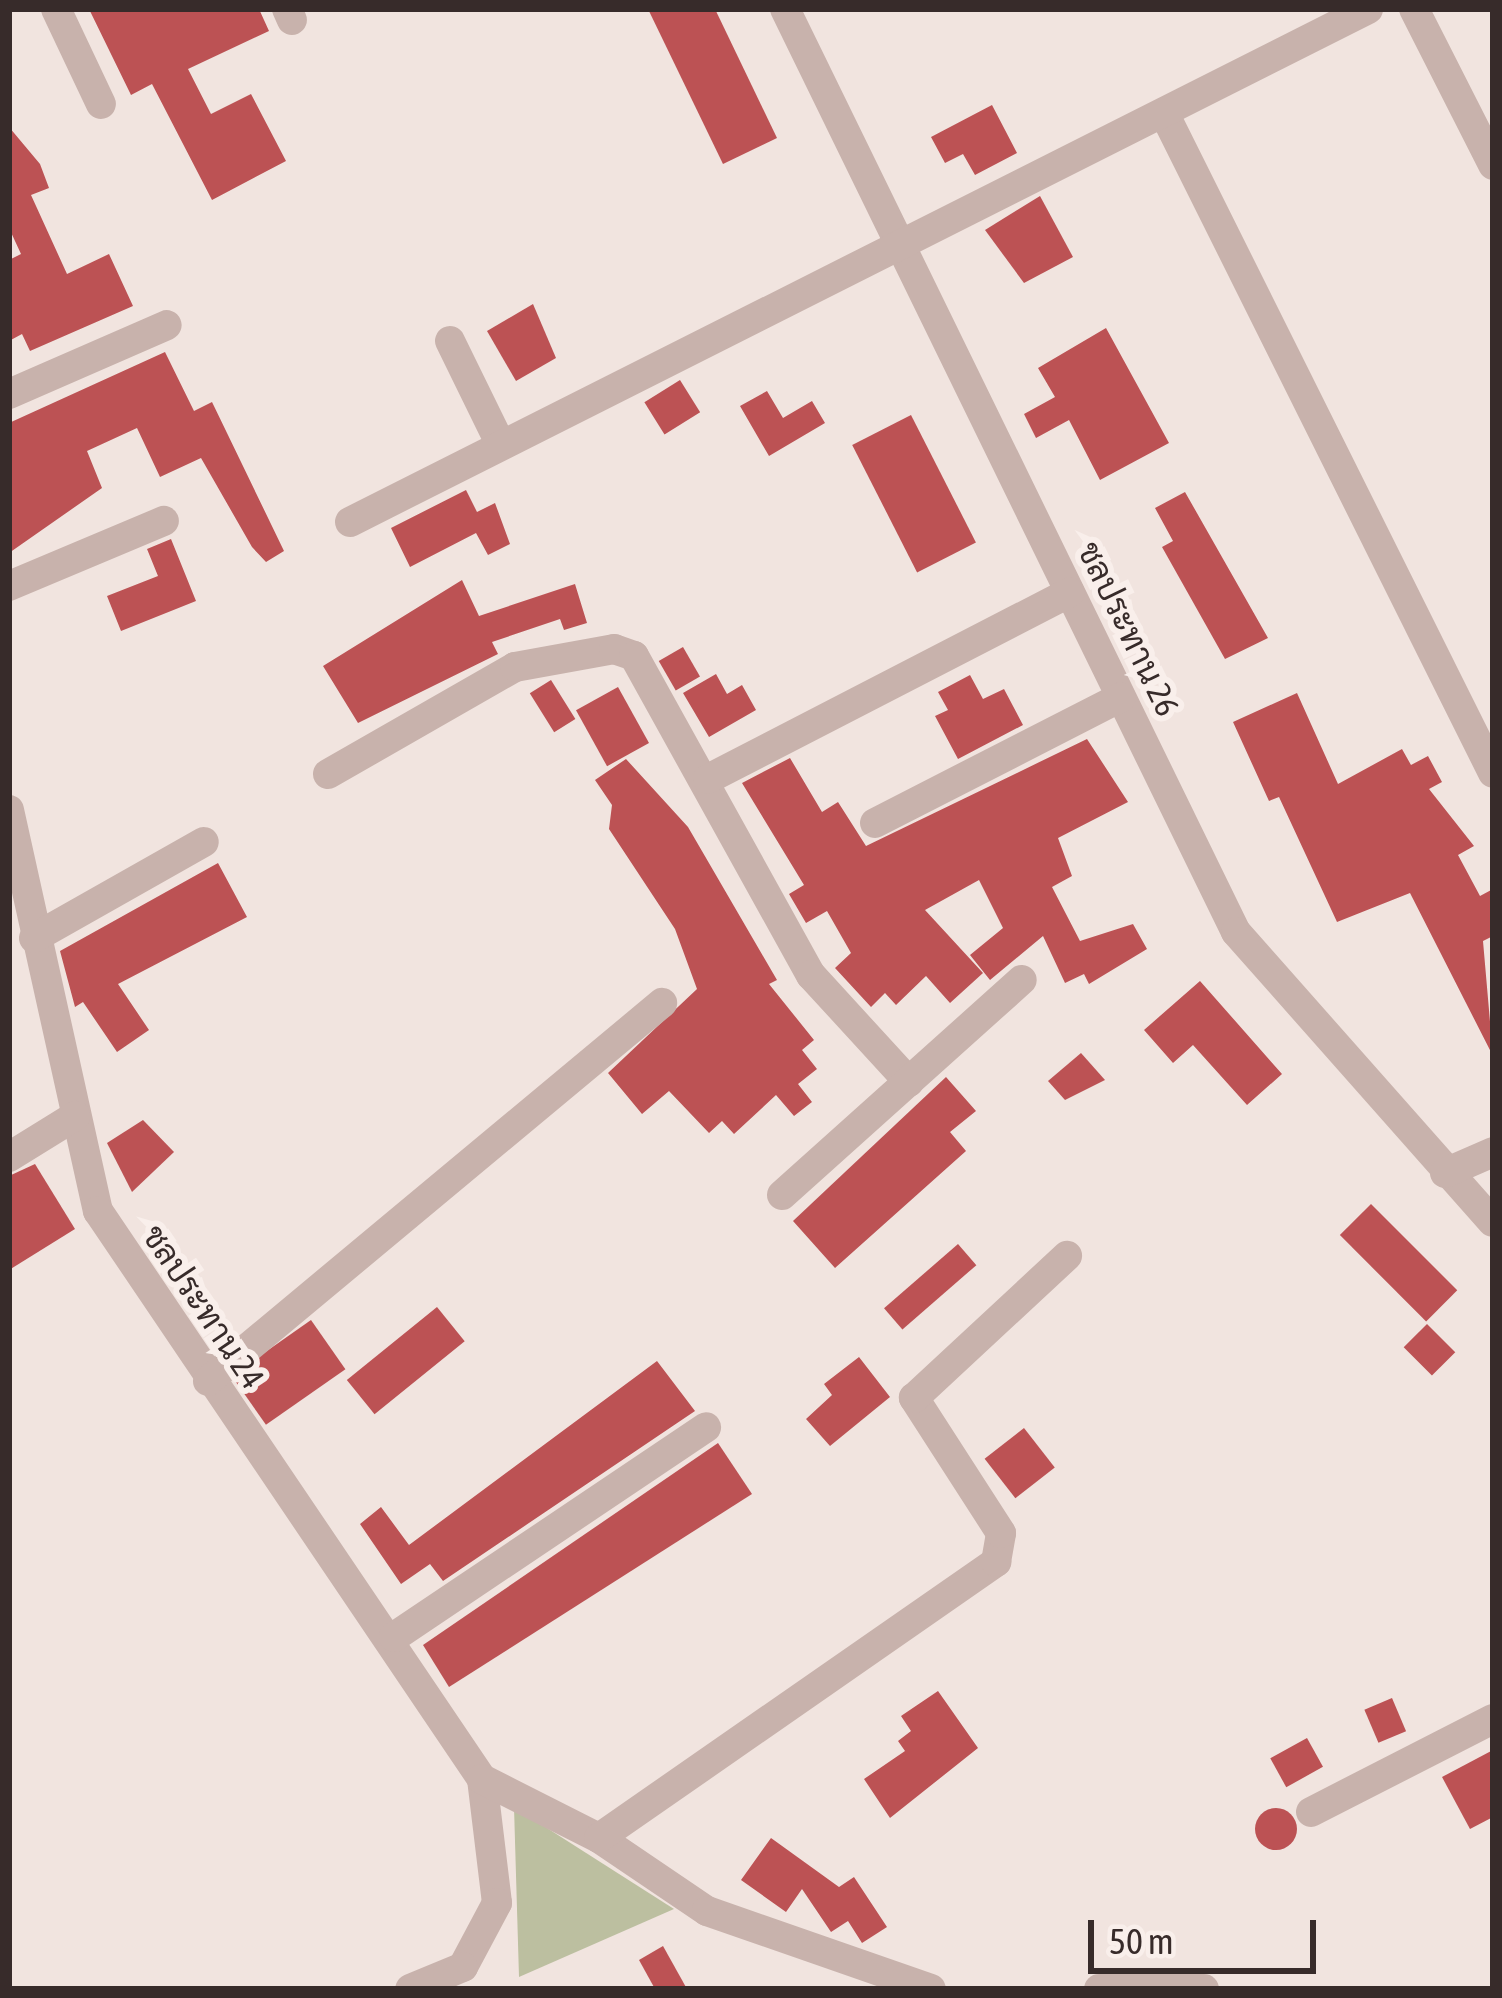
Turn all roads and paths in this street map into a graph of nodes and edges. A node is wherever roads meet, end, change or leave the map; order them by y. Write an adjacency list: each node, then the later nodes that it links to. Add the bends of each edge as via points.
1 (56, 9): 5 (street)
2 (784, 9): 8 (street, ชลประทาน 26)
3 (1367, 9): 6 (street)
4 (1414, 9): 7 (street)
5 (101, 104)
6 (1165, 115): 8 (street); 18 (street)
7 (1493, 165)
8 (902, 243): 12 (street); 16 (street, ชลประทาน 26)
9 (167, 325): 11 (street)
10 (450, 341): 12 (street)
11 (9, 394)
12 (499, 441): 14 (street)
13 (164, 521): 15 (street)
14 (350, 522)
15 (9, 586)
16 (1070, 592): 17 (street, ชลประทาน 26); 20 (street)
17 (1121, 697): 22 (street); 31 (street, ชลประทาน 26, via 1266,978)
18 (1493, 772)
19 (328, 774): 20 (street, via 515,667 614,649 651,676)
20 (708, 779): 27 (street, via 811,975)
21 (9, 810): 24 (street, ชลประทาน 24)
22 (874, 823)
23 (204, 842): 24 (street)
24 (34, 938): 28 (street, ชลประทาน 24)
25 (1022, 980): 27 (street)
26 (662, 1003): 35 (street)
27 (909, 1082): 32 (street)
28 (75, 1116): 30 (street); 35 (street, ชลประทาน 24, via 98,1211)
29 (1493, 1152): 31 (street)
30 (9, 1156)
31 (1445, 1173): 33 (street, ชลประทาน 26)
32 (782, 1195)
33 (1493, 1222)
34 (1067, 1256): 41 (street, via 914,1398 1000,1533 996,1562)
35 (208, 1381): 37 (street, ชลประทาน 24)
36 (706, 1427): 37 (street)
37 (394, 1637): 39 (street, ชลประทาน 24)
38 (1493, 1719): 40 (street)
39 (482, 1779): 41 (street); 42 (street, via 497,1903 463,1967)
40 (1311, 1812)
41 (599, 1838): 43 (street, via 707,1911)
42 (410, 1989)
43 (931, 1989)
44 (1099, 1989): 45 (street)
45 (1204, 1989)

